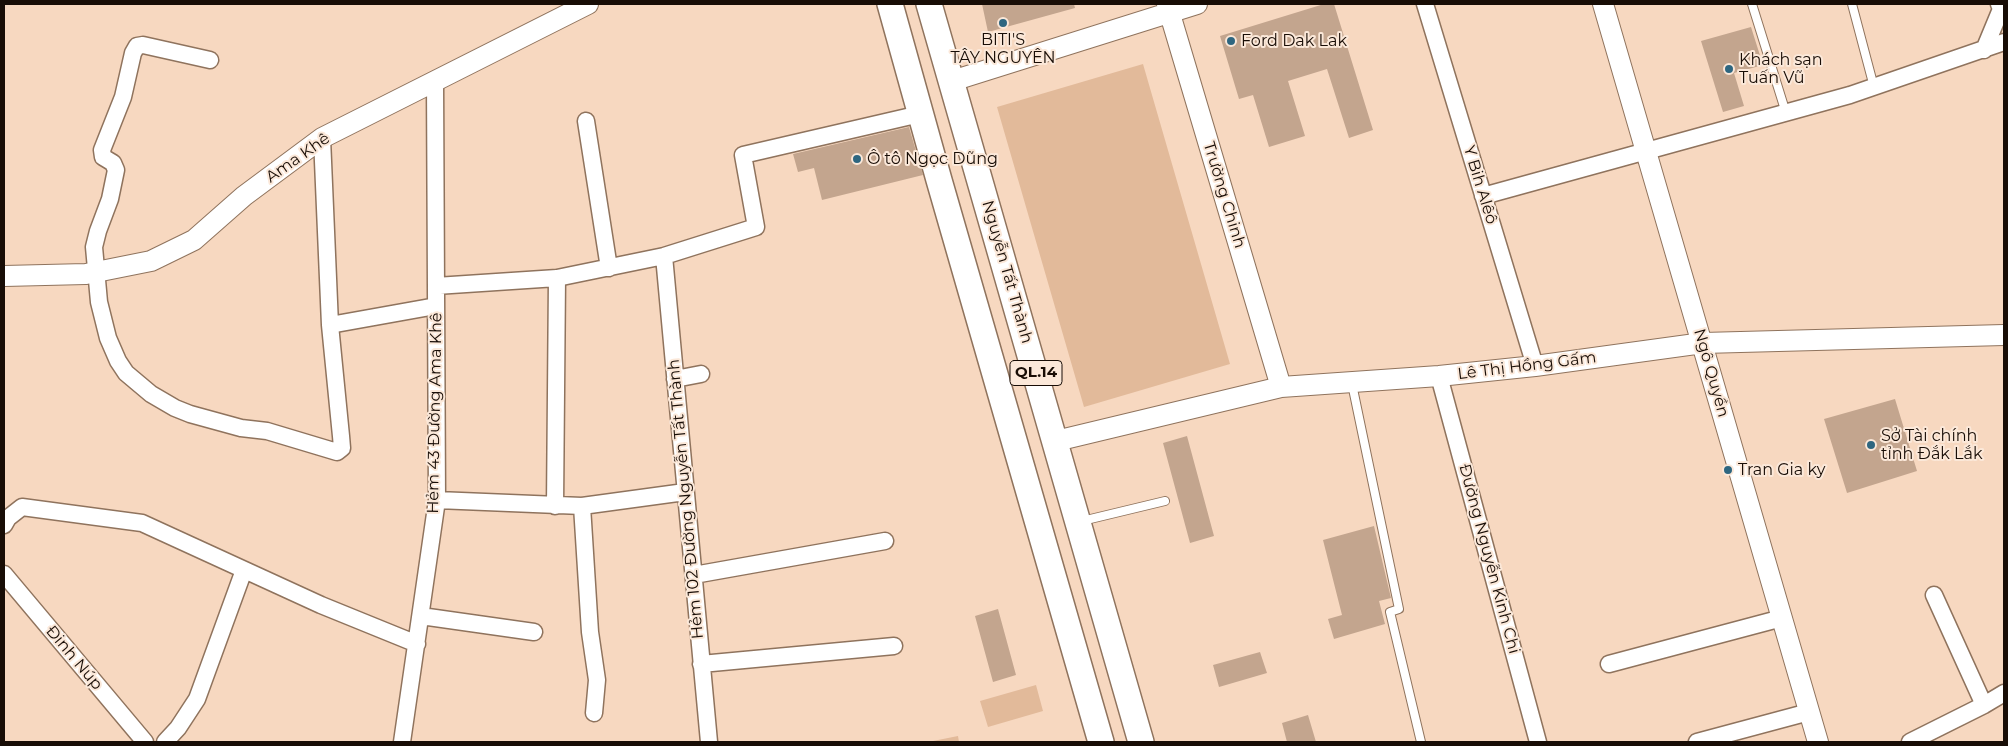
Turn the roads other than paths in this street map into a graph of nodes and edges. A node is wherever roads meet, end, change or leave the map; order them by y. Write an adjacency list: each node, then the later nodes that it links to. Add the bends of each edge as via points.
1 (588, 4): 14 (street, Ama Khê)
2 (890, 4): 18 (main road, QL.14)
3 (929, 4): 15 (main road, Nguyễn Tất Thành / QL.14)
4 (1197, 4): 9 (street)
5 (1425, 4): 22 (street, Y Bih Alêô)
6 (1603, 4): 21 (street, Ngô Quyền)
7 (1752, 4): 17 (lane)
8 (1852, 4): 16 (lane)
9 (1168, 8): 15 (street); 38 (street, Trường Chinh)
10 (2001, 9): 12 (street)
11 (2004, 42): 12 (street)
12 (1984, 50): 16 (street)
13 (210, 60): 25 (street, via 143,45 134,48 123,98 102,150 103,157 113,163 116,170 110,199 95,239)
14 (435, 81): 20 (street, Ama Khê); 28 (street, Hẻm 43 Đường Ama Khê)
15 (952, 81): 39 (main road, Nguyễn Tất Thành / QL.14)
16 (1874, 88): 17 (street)
17 (1786, 113): 21 (street)
18 (920, 114): 23 (street, via 743,155 756,227); 67 (main road, QL.14)
19 (586, 121): 24 (street)
20 (322, 138): 25 (street, Ama Khê, via 244,196 194,240 151,261); 30 (street)
21 (1648, 152): 22 (street); 32 (street, Ngô Quyền)
22 (1483, 196): 33 (street, Y Bih Alêô)
23 (664, 256): 24 (street); 36 (street, Hẻm 102 Đường Nguyễn Tất Thành)
24 (609, 268): 27 (street)
25 (96, 272): 26 (street, Ama Khê); 30 (street, via 98,302 118,362 151,394 190,414 241,428 266,431 337,452 342,448)
26 (4, 276)
27 (558, 278): 28 (street); 43 (street)
28 (436, 286): 29 (street, Hẻm 43 Đường Ama Khê)
29 (436, 306): 30 (street); 41 (street, Hẻm 43 Đường Ama Khê)
30 (330, 325)
31 (2004, 335): 32 (street, Lê Thị Hồng Gấm)
32 (1702, 343): 33 (street, Lê Thị Hồng Gấm); 53 (street, Ngô Quyền)
33 (1535, 366): 35 (street, Lê Thị Hồng Gấm)
34 (701, 374): 36 (street)
35 (1439, 376): 37 (street, Lê Thị Hồng Gấm); 70 (street, Đường Nguyễn Kinh Chi)
36 (675, 379): 40 (street, Hẻm 102 Đường Nguyễn Tất Thành)
37 (1351, 382): 38 (street, Lê Thị Hồng Gấm); 69 (lane, via 1399,609 1390,612)
38 (1281, 387): 39 (street, Lê Thị Hồng Gấm)
39 (1056, 441): 45 (main road, Nguyễn Tất Thành / QL.14)
40 (685, 492): 44 (street); 50 (street, Hẻm 102 Đường Nguyễn Tất Thành)
41 (437, 500): 43 (street); 52 (street, Hẻm 43 Đường Ama Khê)
42 (1165, 501): 45 (lane)
43 (555, 506): 44 (street)
44 (582, 506): 61 (street, via 590,632 597,680)
45 (1079, 522): 68 (main road, Nguyễn Tất Thành / QL.14)
46 (4, 525): 48 (street, via 22,507 142,523)
47 (885, 541): 50 (street)
48 (244, 570): 55 (street); 64 (street, via 206,680 189,713)
49 (4, 574): 63 (street, Đinh Núp)
50 (694, 575): 57 (street, Hẻm 102 Đường Nguyễn Tất Thành)
51 (1934, 594): 60 (street)
52 (421, 616): 54 (street); 55 (street, Hẻm 43 Đường Ama Khê)
53 (1782, 618): 58 (street); 62 (street, Ngô Quyền)
54 (534, 632)
55 (417, 644): 65 (street, Hẻm 43 Đường Ama Khê)
56 (894, 646): 57 (street)
57 (702, 664): 66 (street, Hẻm 102 Đường Nguyễn Tất Thành)
58 (1609, 664)
59 (2004, 693): 60 (street)
60 (1984, 705): 73 (street)
61 (594, 712)
62 (1810, 712): 71 (street); 72 (street, Ngô Quyền)
63 (145, 742)
64 (165, 742)
65 (402, 742)
66 (709, 742)
67 (1101, 742)
68 (1141, 742)
69 (1421, 742)
70 (1538, 742)
71 (1697, 742)
72 (1818, 742)
73 (1910, 742)

